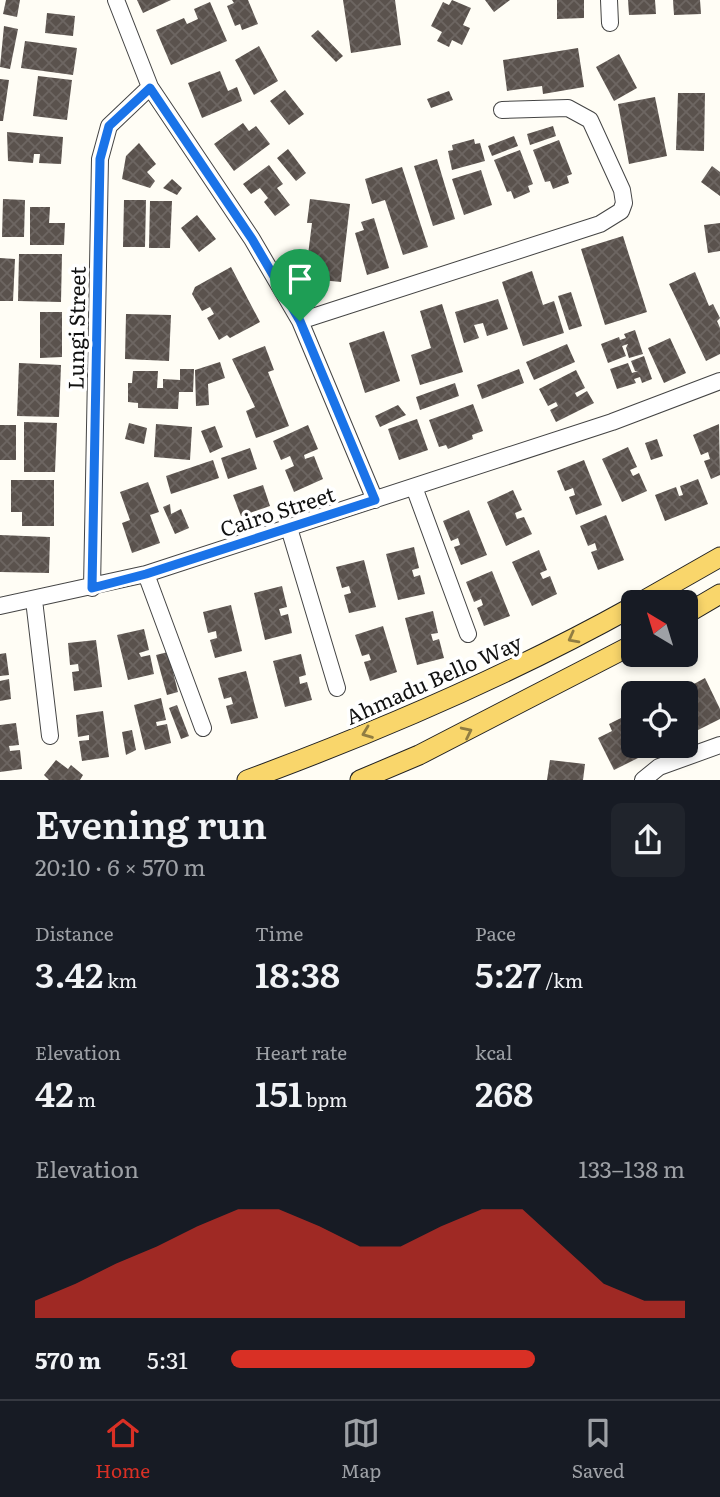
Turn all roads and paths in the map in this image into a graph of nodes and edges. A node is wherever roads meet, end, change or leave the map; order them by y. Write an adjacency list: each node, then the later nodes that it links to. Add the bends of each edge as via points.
1 (116, 0): 4 (street)
2 (609, 0): 3 (street)
3 (610, 23)
4 (150, 88): 6 (street, via 252,239); 13 (street, Lungi Street, via 109,126 100,159)
5 (502, 110): 6 (street, via 568,108 590,120 622,190 621,211 588,228)
6 (300, 321): 9 (street)
7 (720, 381): 8 (street, Cairo Street)
8 (414, 487): 9 (street, Cairo Street); 20 (street)
9 (375, 500): 10 (street, Cairo Street)
10 (289, 528): 12 (street, Cairo Street); 22 (street)
11 (720, 558): 14 (main road)
12 (146, 574): 13 (street, Cairo Street); 23 (street)
13 (92, 588): 16 (street, Cairo Street)
14 (663, 590)
15 (720, 594): 18 (main road)
16 (34, 600): 17 (street, Cairo Street); 24 (street)
17 (0, 606)
18 (698, 607)
19 (621, 613): 26 (main road, Ahmadu Bello Way, one-way to 26, via 522,665 396,722)
20 (468, 634)
21 (621, 652): 27 (main road, one-way to 21, via 431,750)
22 (337, 688)
23 (203, 728)
24 (50, 736)
25 (720, 745): 28 (street, via 659,767)
26 (247, 779)
27 (360, 779)
28 (643, 779)

